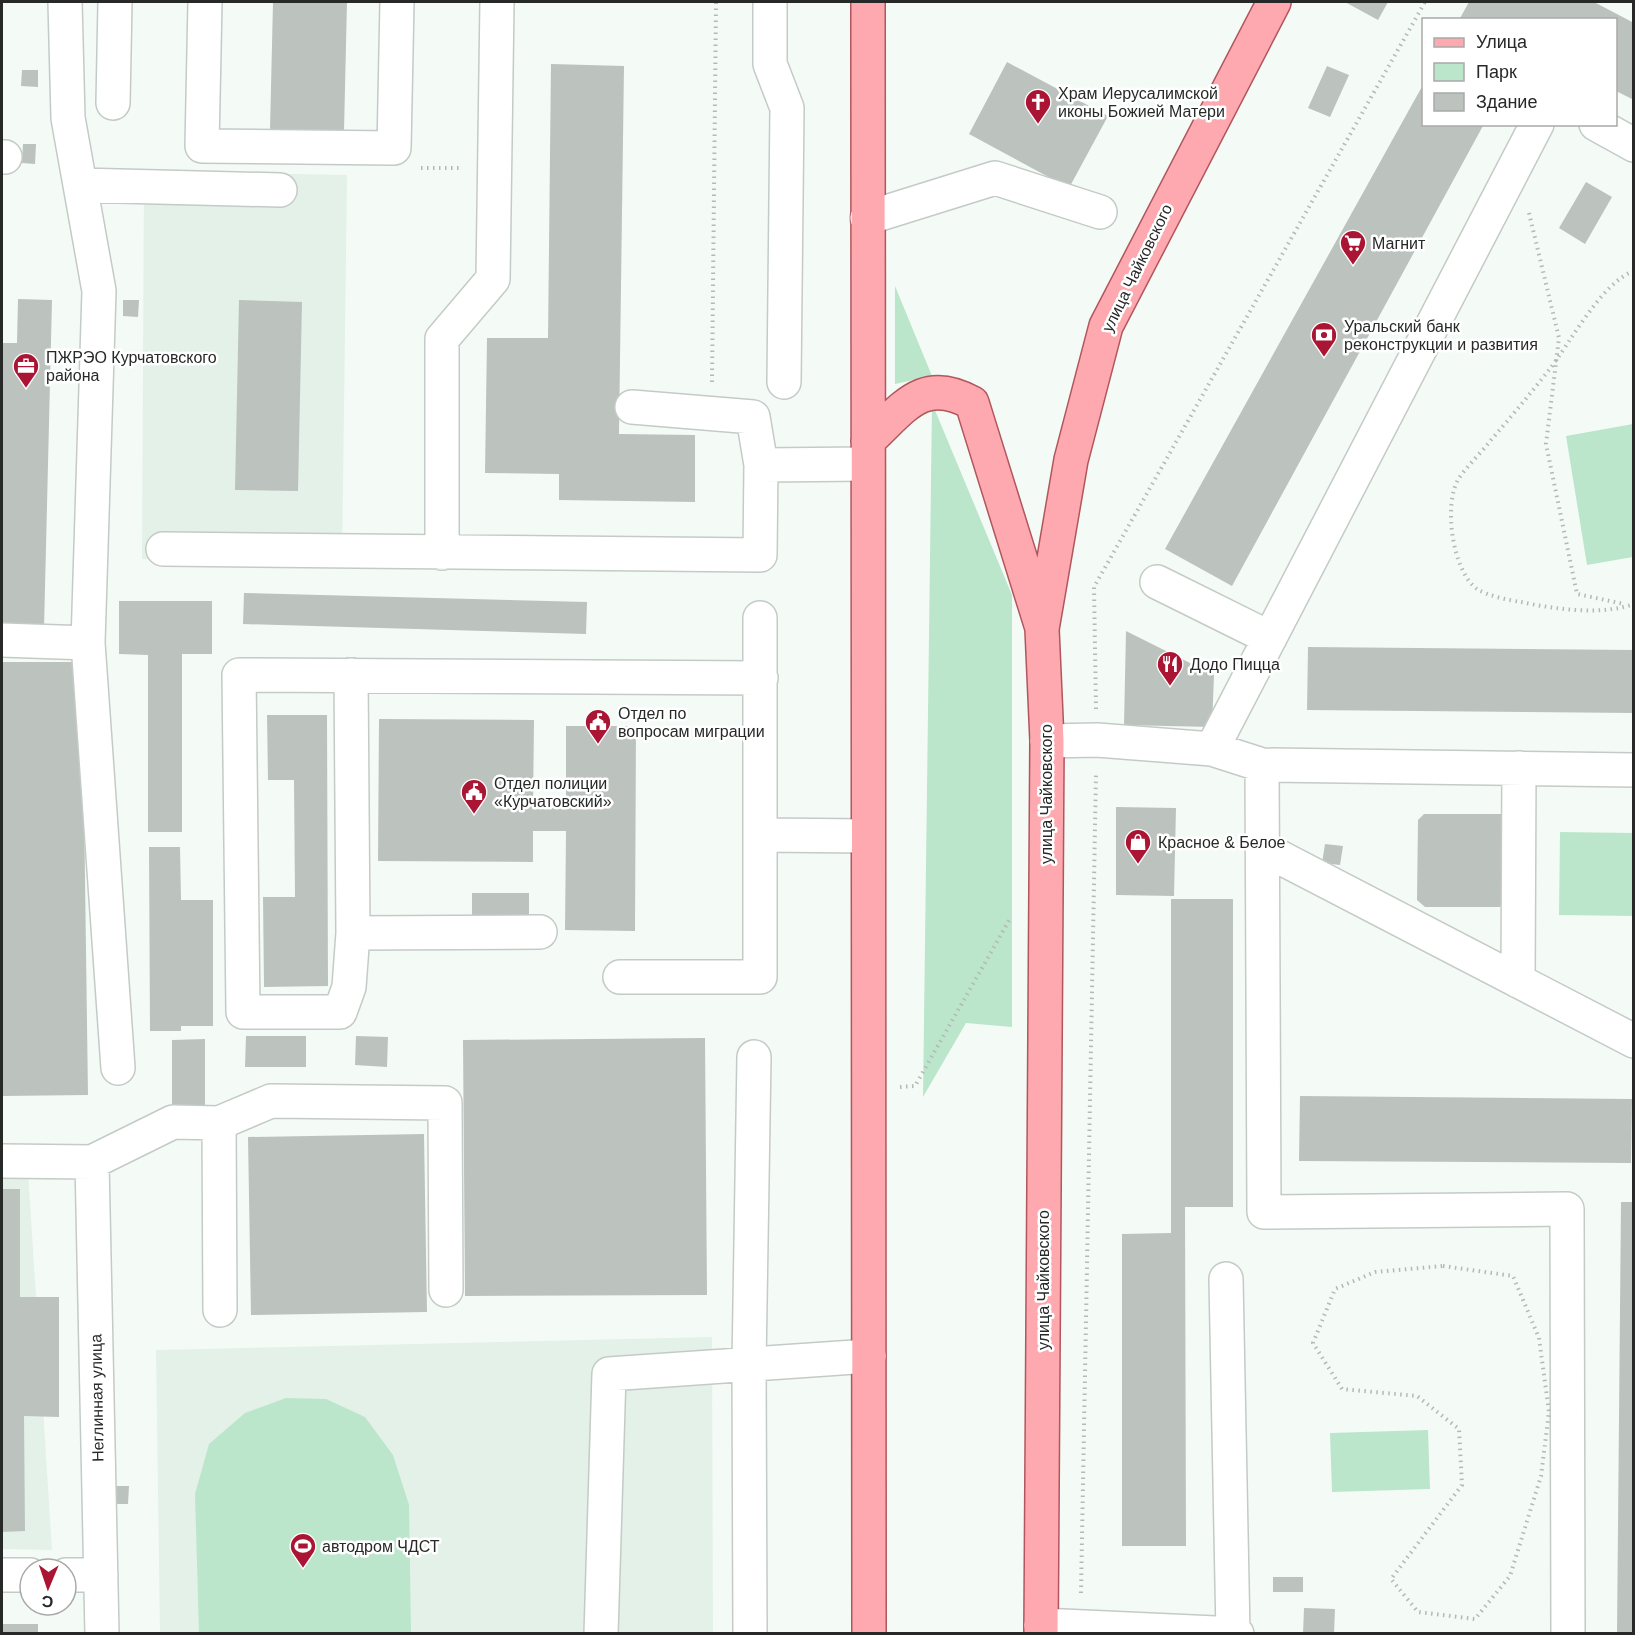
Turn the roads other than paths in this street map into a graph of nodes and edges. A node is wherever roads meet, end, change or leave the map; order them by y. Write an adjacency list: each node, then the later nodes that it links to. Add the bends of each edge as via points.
1 (65, 2): 13 (street, via 68,118)
2 (115, 2): 9 (street)
3 (205, 2): 4 (street, via 202,147 394,148)
4 (397, 2)
5 (497, 2): 22 (street, via 493,279 442,339)
6 (770, 2): 17 (street, via 770,64 787,108)
7 (868, 2): 16 (main road)
8 (1274, 2): 25 (main road, улица Чайковского, via 1106,326 1071,460)
9 (113, 103)
10 (1536, 126): 26 (street)
11 (1600, 126): 12 (street)
12 (1634, 145)
13 (80, 186): 14 (street); 28 (street, via 99,291)
14 (280, 190)
15 (1100, 212): 16 (street, via 995,178)
16 (867, 218): 19 (main road)
17 (784, 381)
18 (633, 407): 20 (street, via 753,417)
19 (868, 453): 20 (street); 25 (main road, via 915,399 933,391 954,393 972,403); 37 (main road)
20 (761, 465): 22 (street, via 760,555)
21 (163, 549): 22 (street)
22 (442, 552)
23 (1157, 582): 26 (street)
24 (760, 618): 30 (street)
25 (1042, 629): 31 (main road, улица Чайковского)
26 (1270, 638): 32 (street)
27 (2, 640): 28 (street)
28 (88, 643): 45 (street)
29 (351, 675): 30 (street); 40 (street); 40 (street, via 239,675 243,1012 340,1012 349,987)
30 (761, 678): 36 (street)
31 (1047, 741): 32 (street, via 1096,740); 58 (main road, улица Чайковского)
32 (1212, 749): 33 (street)
33 (1262, 765): 34 (street); 38 (street)
34 (1519, 768): 35 (street); 42 (street)
35 (1634, 770)
36 (760, 835): 37 (street); 41 (street, via 760,977)
37 (868, 836): 52 (main road)
38 (1262, 848): 42 (street); 64 (street, via 1264,1212 1567,1209)
39 (540, 932): 40 (street)
40 (353, 933)
41 (620, 977)
42 (1518, 981): 43 (street)
43 (1634, 1041)
44 (754, 1057): 53 (street)
45 (118, 1068)
46 (219, 1123): 48 (street, via 173,1122); 50 (street, via 271,1101 445,1103); 51 (street)
47 (2, 1161): 48 (street)
48 (92, 1162): 57 (street, Неглинная улица)
49 (1227, 1279): 59 (street)
50 (446, 1290)
51 (220, 1311)
52 (869, 1356): 53 (street); 63 (main road)
53 (749, 1365): 61 (street, via 609,1374); 62 (street)
54 (2, 1575): 55 (street)
55 (18, 1575)
56 (78, 1575): 57 (street)
57 (101, 1575): 60 (street, Неглинная улица)
58 (1041, 1629): 59 (street, via 1080,1626)
59 (1235, 1633)
60 (102, 1634)
61 (601, 1634)
62 (750, 1634)
63 (869, 1634)
64 (1568, 1634)

